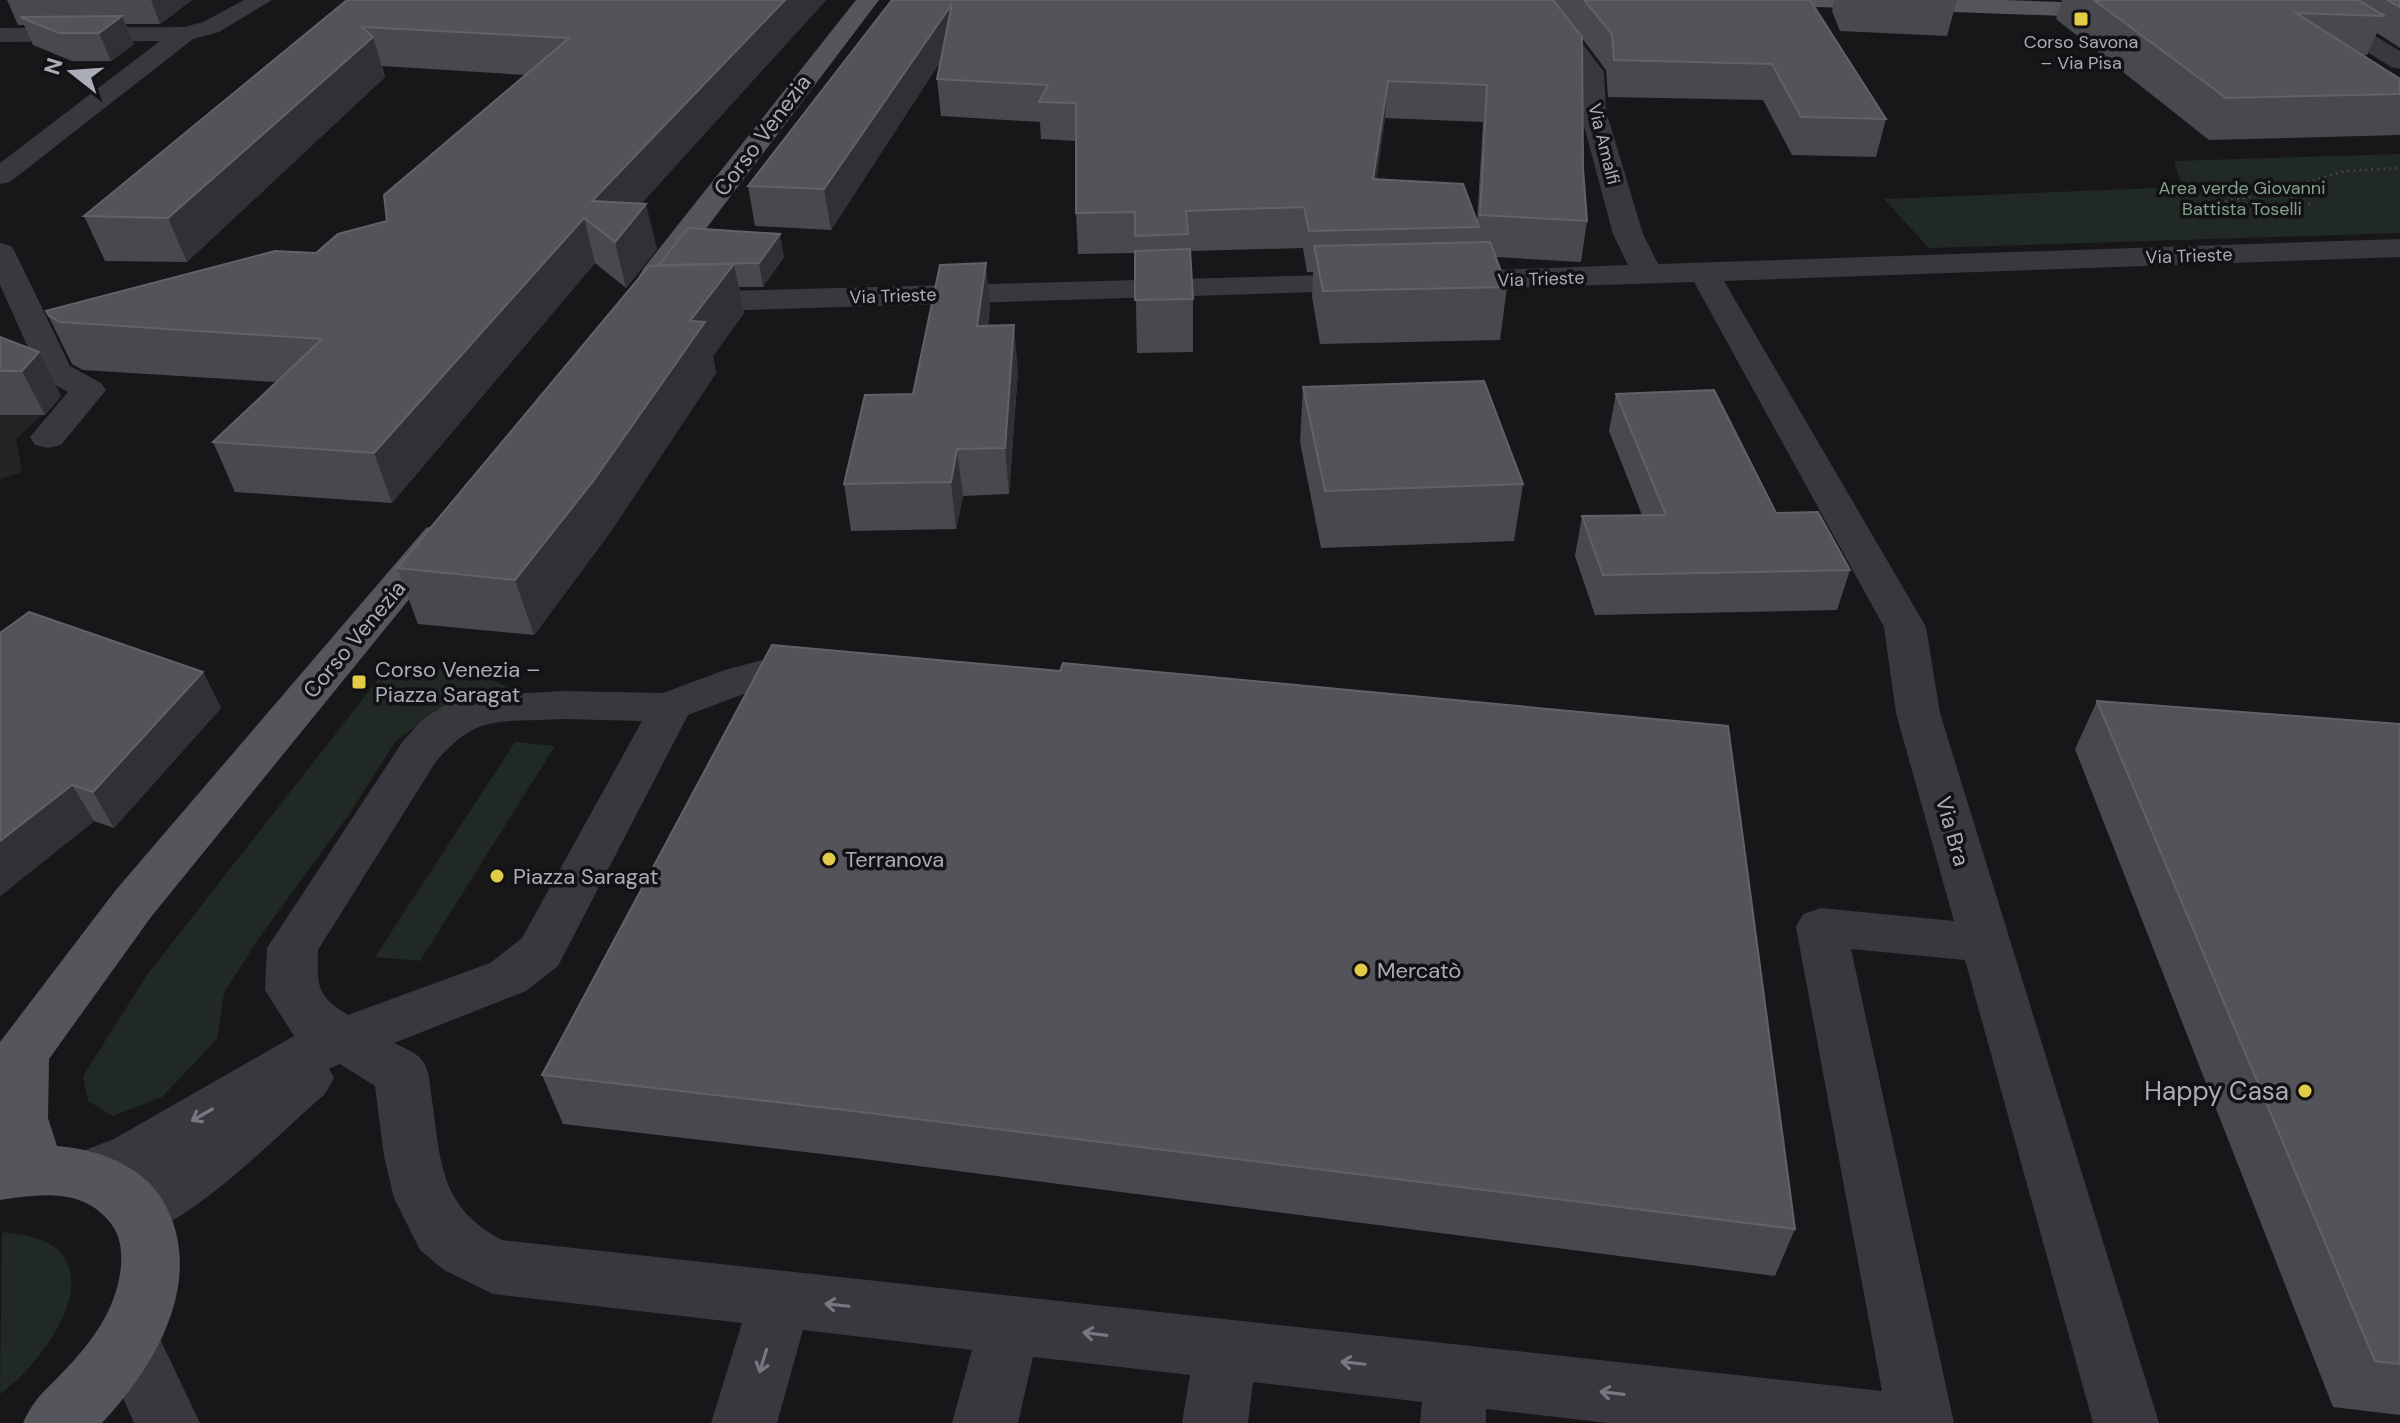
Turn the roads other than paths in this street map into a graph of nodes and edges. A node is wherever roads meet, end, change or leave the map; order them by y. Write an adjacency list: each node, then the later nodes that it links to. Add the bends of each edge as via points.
1 (261, 0): 9 (street, via 211,27)
2 (868, 0): 17 (main road, Corso Venezia)
3 (1816, 0): 5 (main road)
4 (2306, 9): 7 (main road)
5 (2134, 12)
6 (1552, 19): 16 (street, Via Amalfi, via 1592,72 1593,111 1628,234)
7 (2331, 19): 8 (main road); 11 (street)
8 (2372, 21)
9 (185, 34): 10 (street); 12 (street)
10 (0, 35)
11 (2400, 62)
12 (0, 176)
13 (2400, 248): 15 (street, Via Trieste)
14 (0, 252): 18 (street, via 56,372 89,390)
15 (1705, 274): 16 (street, Via Trieste); 22 (street, Via Bra, via 1905,627 1918,713)
16 (1648, 276): 17 (street, Via Trieste)
17 (642, 303)
18 (48, 437)
19 (460, 511): 24 (main road, Corso Venezia, via 133,904)
20 (857, 667): 21 (street, via 793,665)
21 (668, 707): 23 (street, via 540,952 508,977); 23 (street, via 480,710 438,730 293,948 291,990 312,1020)
22 (1985, 943): 39 (street, via 1821,927); 40 (street, Via Bra)
23 (345, 1041): 25 (street, one-way to 25, via 314,1051 134,1156); 26 (street, via 198,1169); 27 (street, via 401,1074 424,1197 441,1232 469,1254 493,1267)
24 (11, 1066): 25 (main road, Corso Venezia, via 20,1118)
25 (41, 1173): 26 (main road, via 116,1189)
26 (138, 1211): 29 (main road, via 151,1246 150,1261 147,1290)
27 (781, 1298): 28 (street, one-way to 27); 35 (street, one-way to 35)
28 (1010, 1324): 30 (street, one-way to 28); 36 (street)
29 (128, 1339): 33 (main road, via 91,1391); 34 (street)
30 (1225, 1349): 31 (street, one-way to 30); 37 (street)
31 (1454, 1399): 32 (street, one-way to 31)
32 (1683, 1412): 38 (street)
33 (56, 1423)
34 (167, 1423)
35 (744, 1423)
36 (985, 1423)
37 (1215, 1423)
38 (1884, 1423)
39 (1921, 1423)
40 (2126, 1423)

